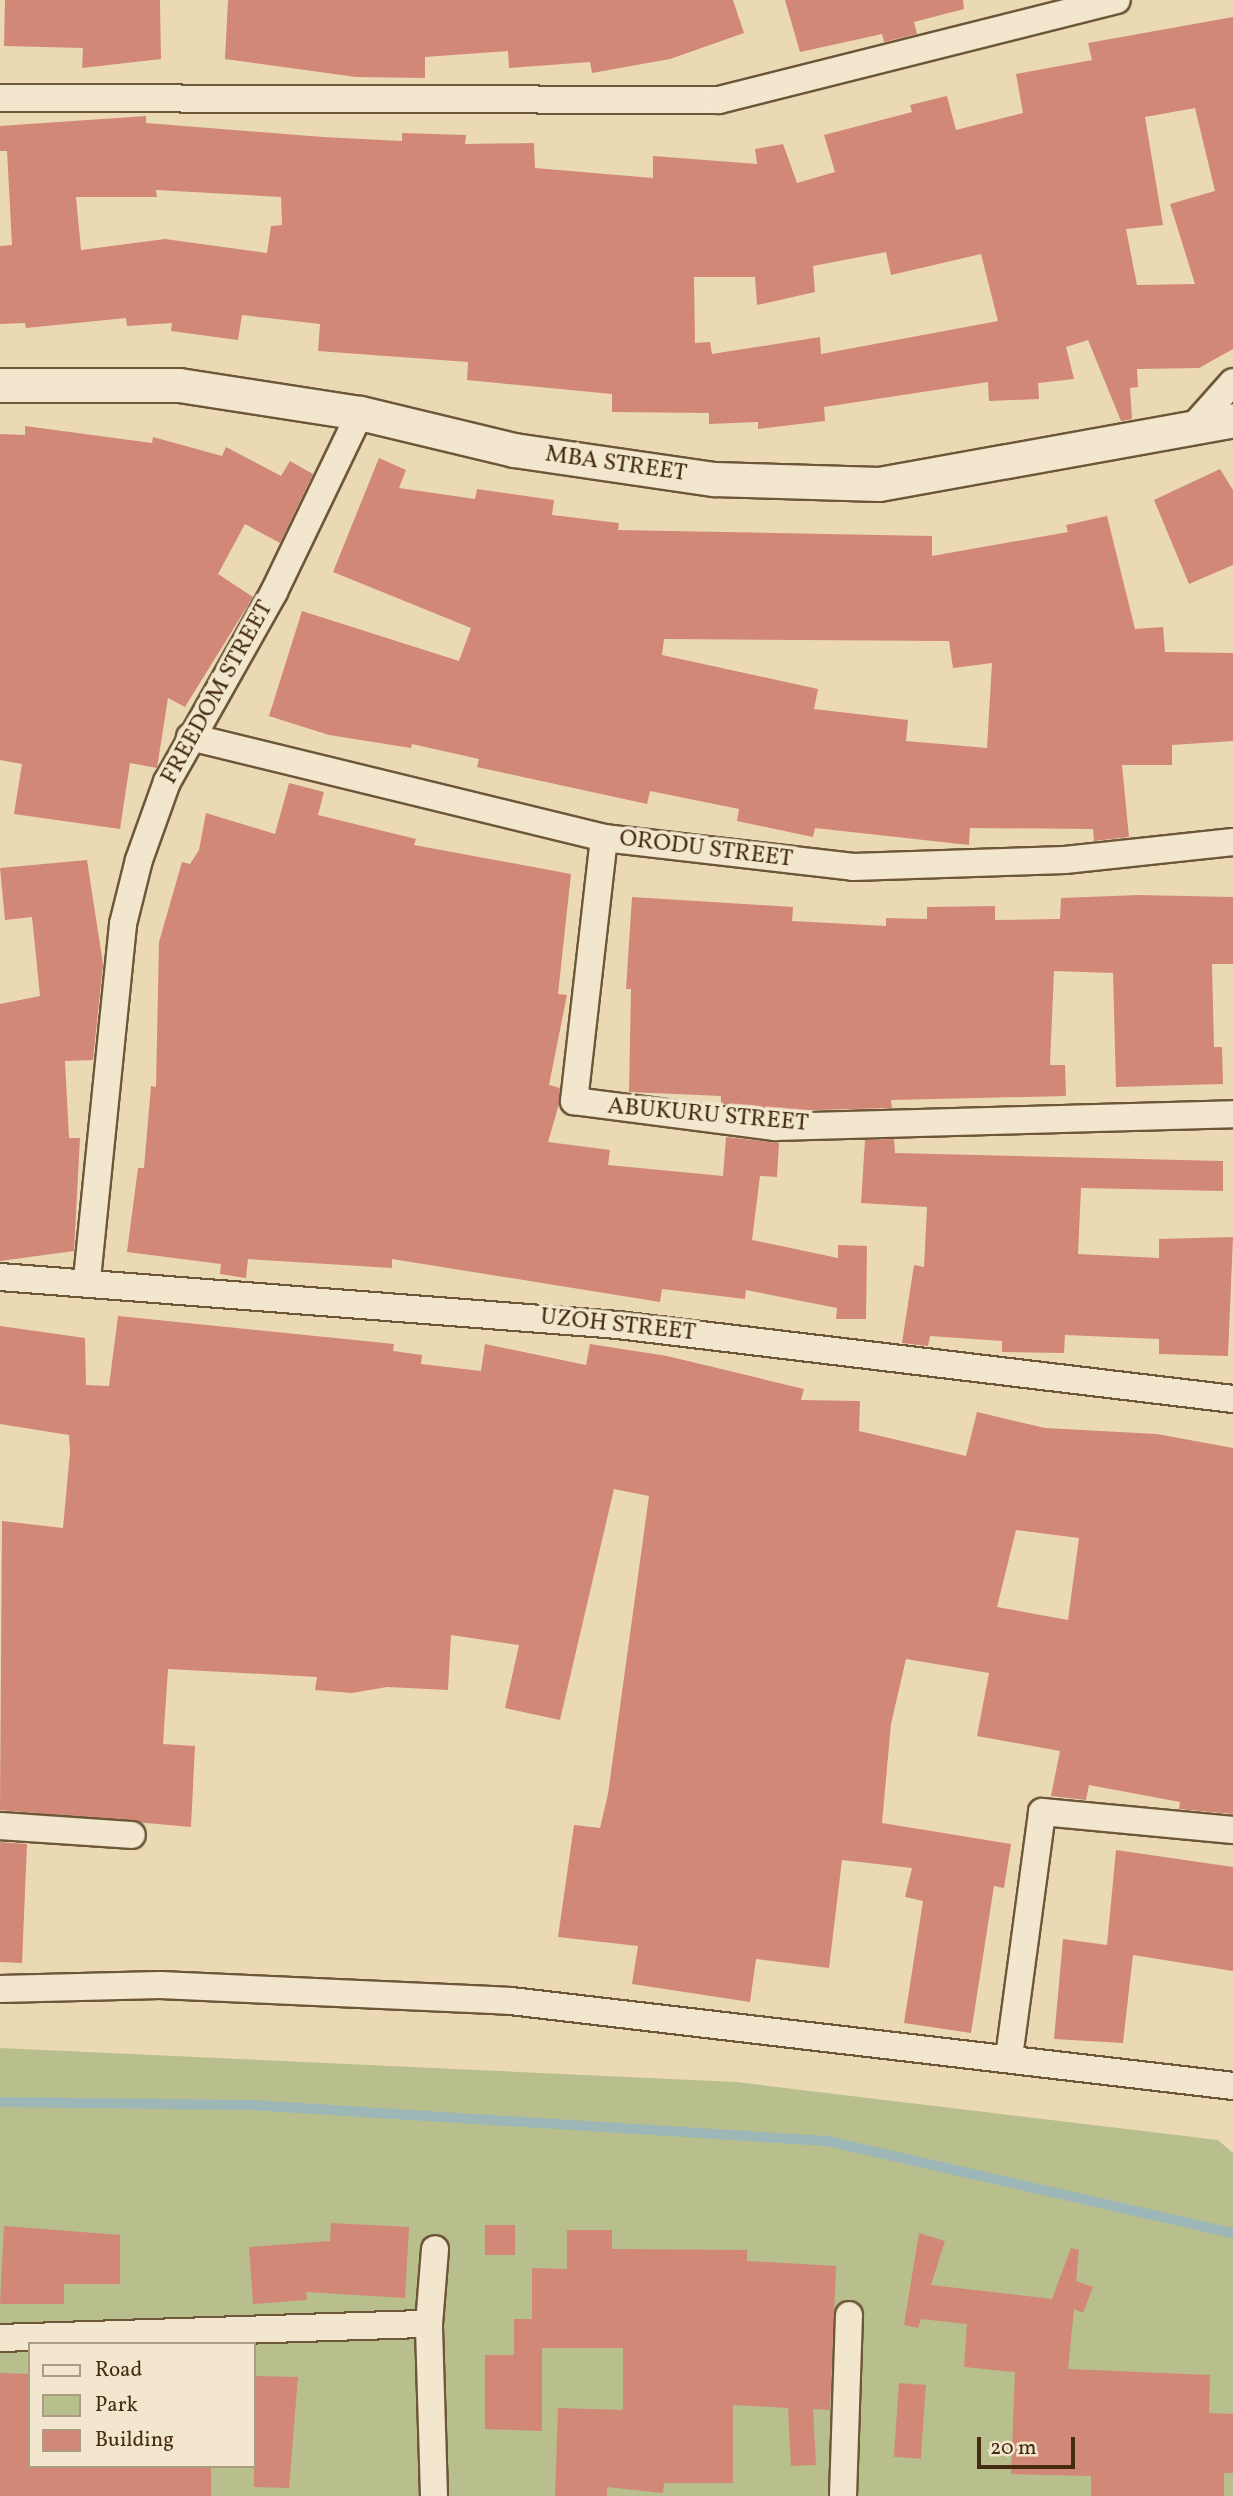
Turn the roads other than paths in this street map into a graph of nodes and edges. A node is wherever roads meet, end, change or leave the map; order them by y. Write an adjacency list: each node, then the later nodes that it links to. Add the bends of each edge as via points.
1 (1118, 0): 2 (street, via 719,100)
2 (0, 98)
3 (1233, 382): 7 (street)
4 (0, 384): 5 (street, MBA STREET, via 179,385)
5 (360, 413): 7 (street, MBA STREET, via 514,450 714,479 879,484); 8 (street, FREEDOM STREET, via 274,592)
6 (1233, 420): 7 (street, MBA STREET)
7 (1193, 428)
8 (190, 737): 9 (street, ORODU STREET); 13 (street, FREEDOM STREET, via 139,860 123,924)
9 (604, 838): 10 (street, ORODU STREET, via 853,867 1065,860); 11 (street, ABUKURU STREET, via 575,1101 775,1127)
10 (1233, 842)
11 (1233, 1114)
12 (0, 1278): 13 (street, UZOH STREET)
13 (88, 1279): 14 (street, UZOH STREET, via 618,1325)
14 (1233, 1399)
15 (0, 1826): 17 (street)
16 (1233, 1830): 19 (street, via 1042,1812)
17 (132, 1835)
18 (0, 1989): 19 (street, via 160,1985 511,2001)
19 (1009, 2057): 20 (street)
20 (1233, 2086)
21 (435, 2249): 23 (street)
22 (849, 2315): 26 (street)
23 (429, 2324): 24 (street); 25 (street)
24 (0, 2338)
25 (434, 2496)
26 (843, 2496)

